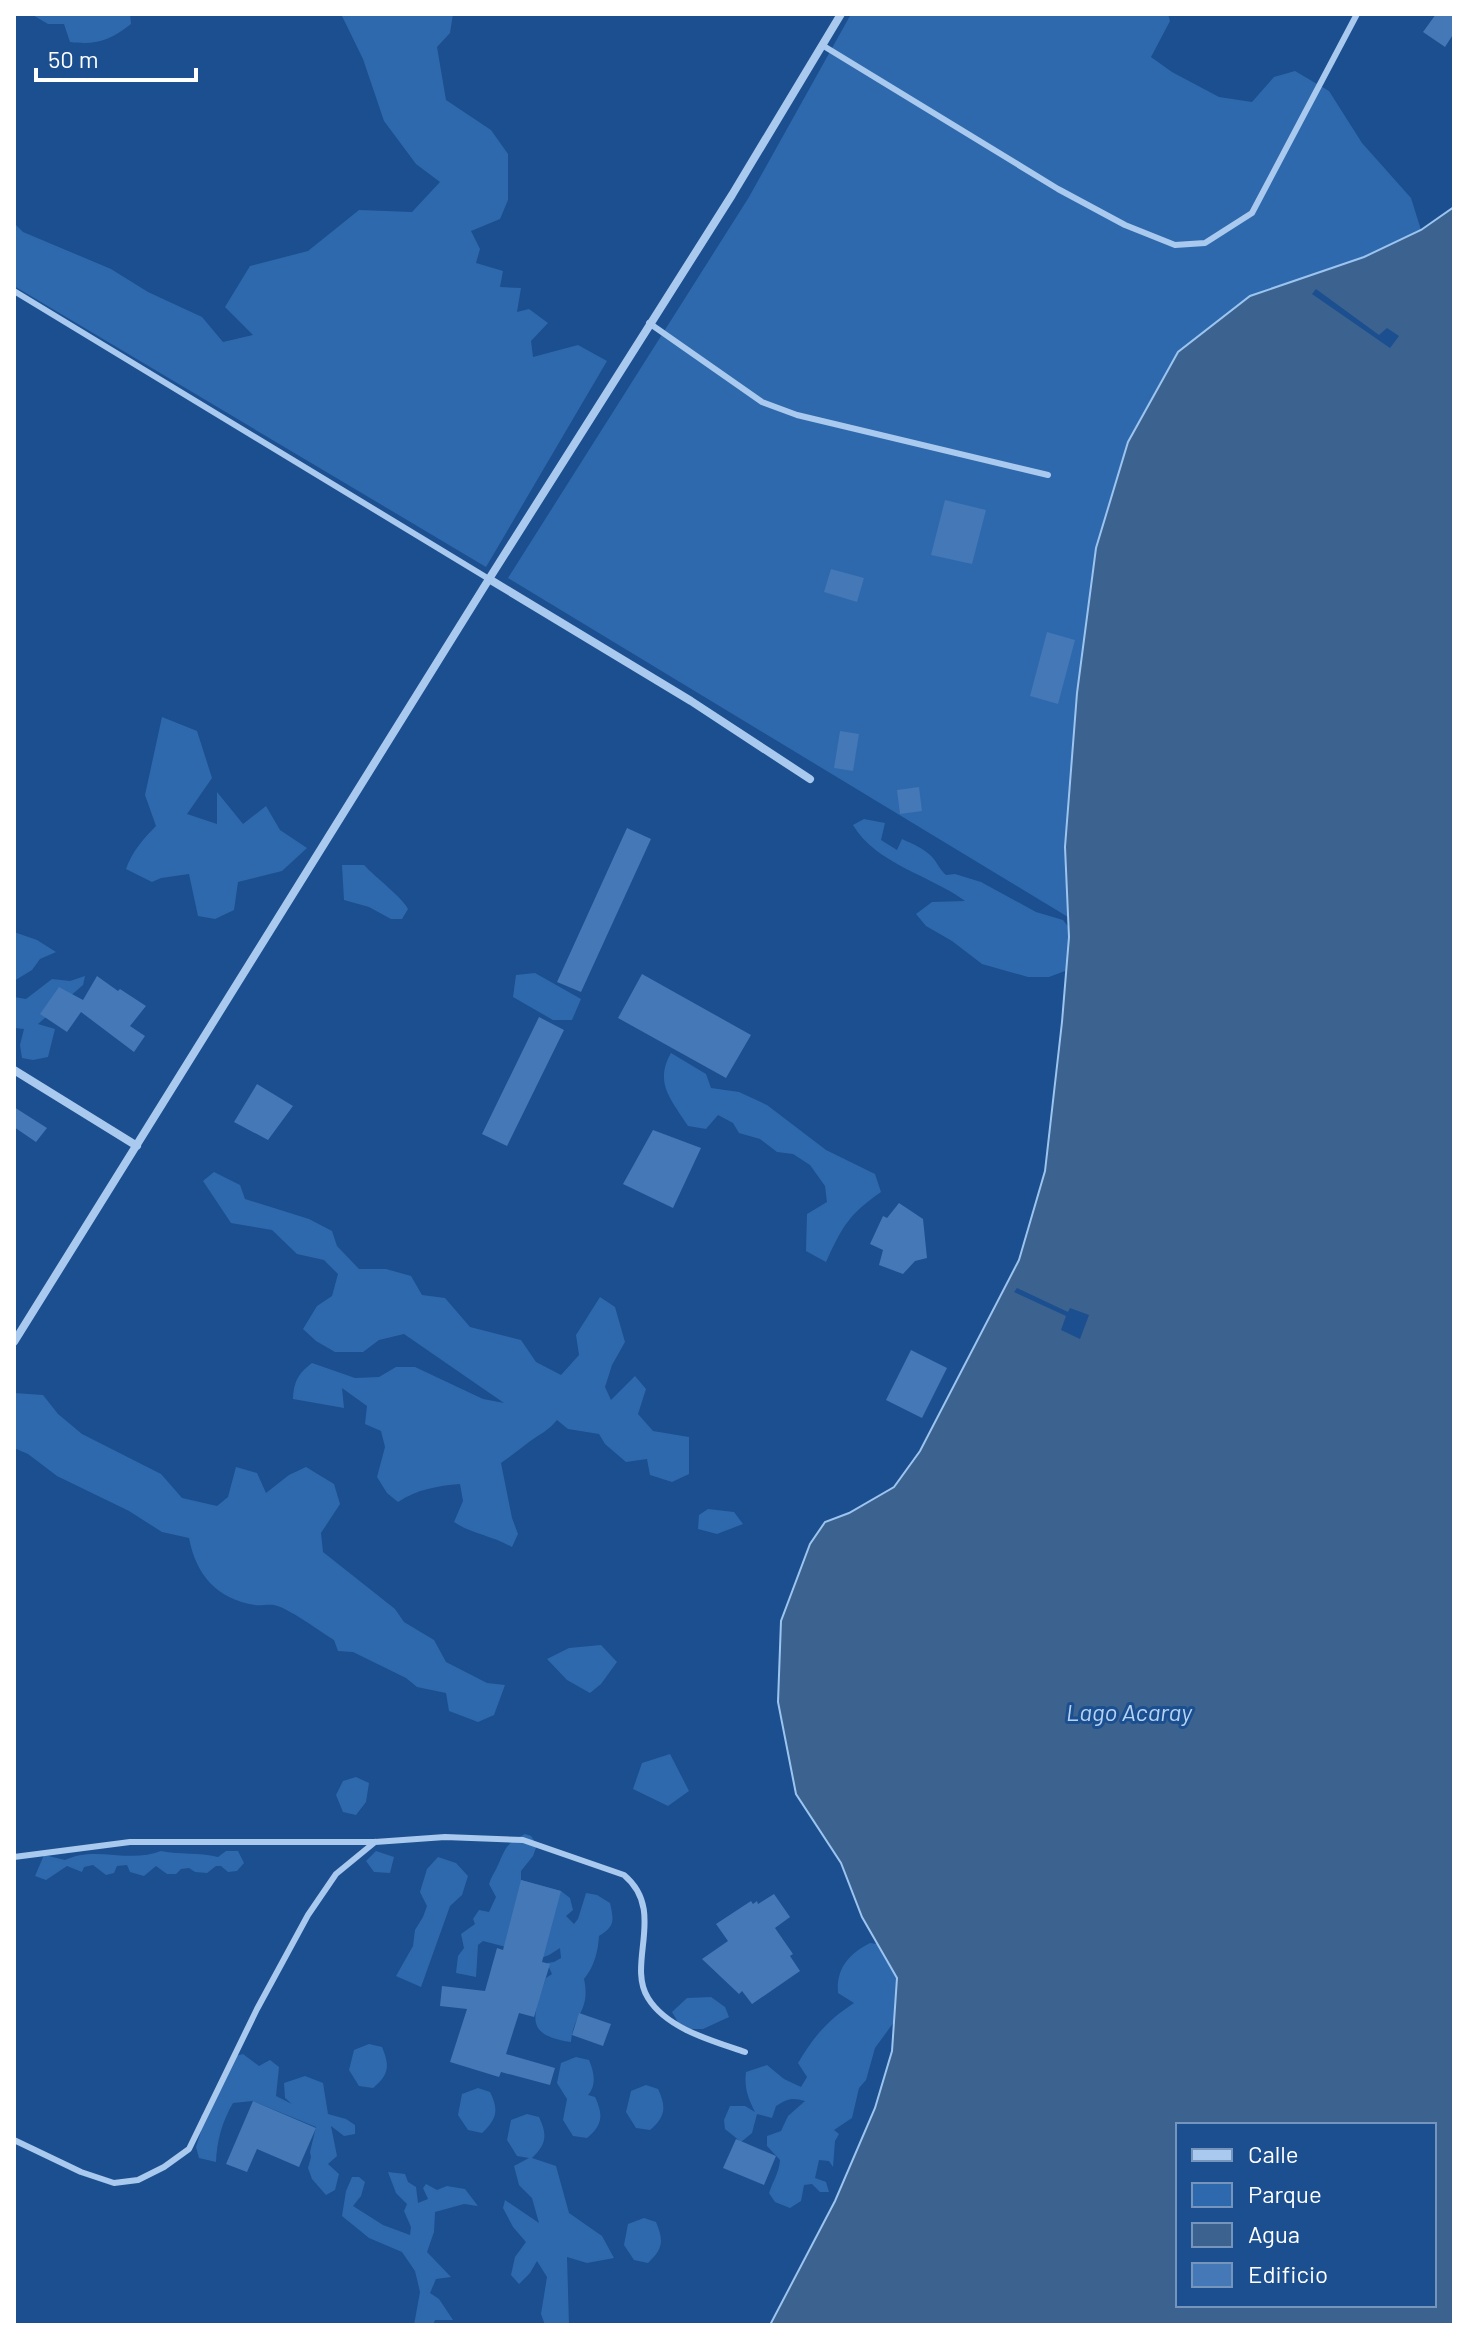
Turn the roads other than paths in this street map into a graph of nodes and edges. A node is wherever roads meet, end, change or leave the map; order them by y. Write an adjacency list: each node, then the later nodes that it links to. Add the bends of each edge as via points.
1 (841, 14): 3 (street)
2 (1357, 14): 3 (lane, via 1252,213 1205,243 1175,245 1058,189)
3 (822, 45): 5 (street)
4 (14, 291): 7 (lane)
5 (649, 323): 6 (lane, via 762,402); 7 (street)
6 (1048, 475)
7 (489, 579): 8 (street); 10 (street)
8 (810, 779)
9 (14, 1070): 10 (street)
10 (137, 1146): 11 (street)
11 (14, 1342)
12 (375, 1842): 13 (lane, via 130,1842); 14 (lane, via 445,1837 523,1840 624,1875 641,1895 641,1983 648,1998 696,2036); 15 (lane, via 336,1874 308,1915 189,2149 138,2180 114,2183)
13 (14, 1857)
14 (745, 2052)
15 (14, 2140)

